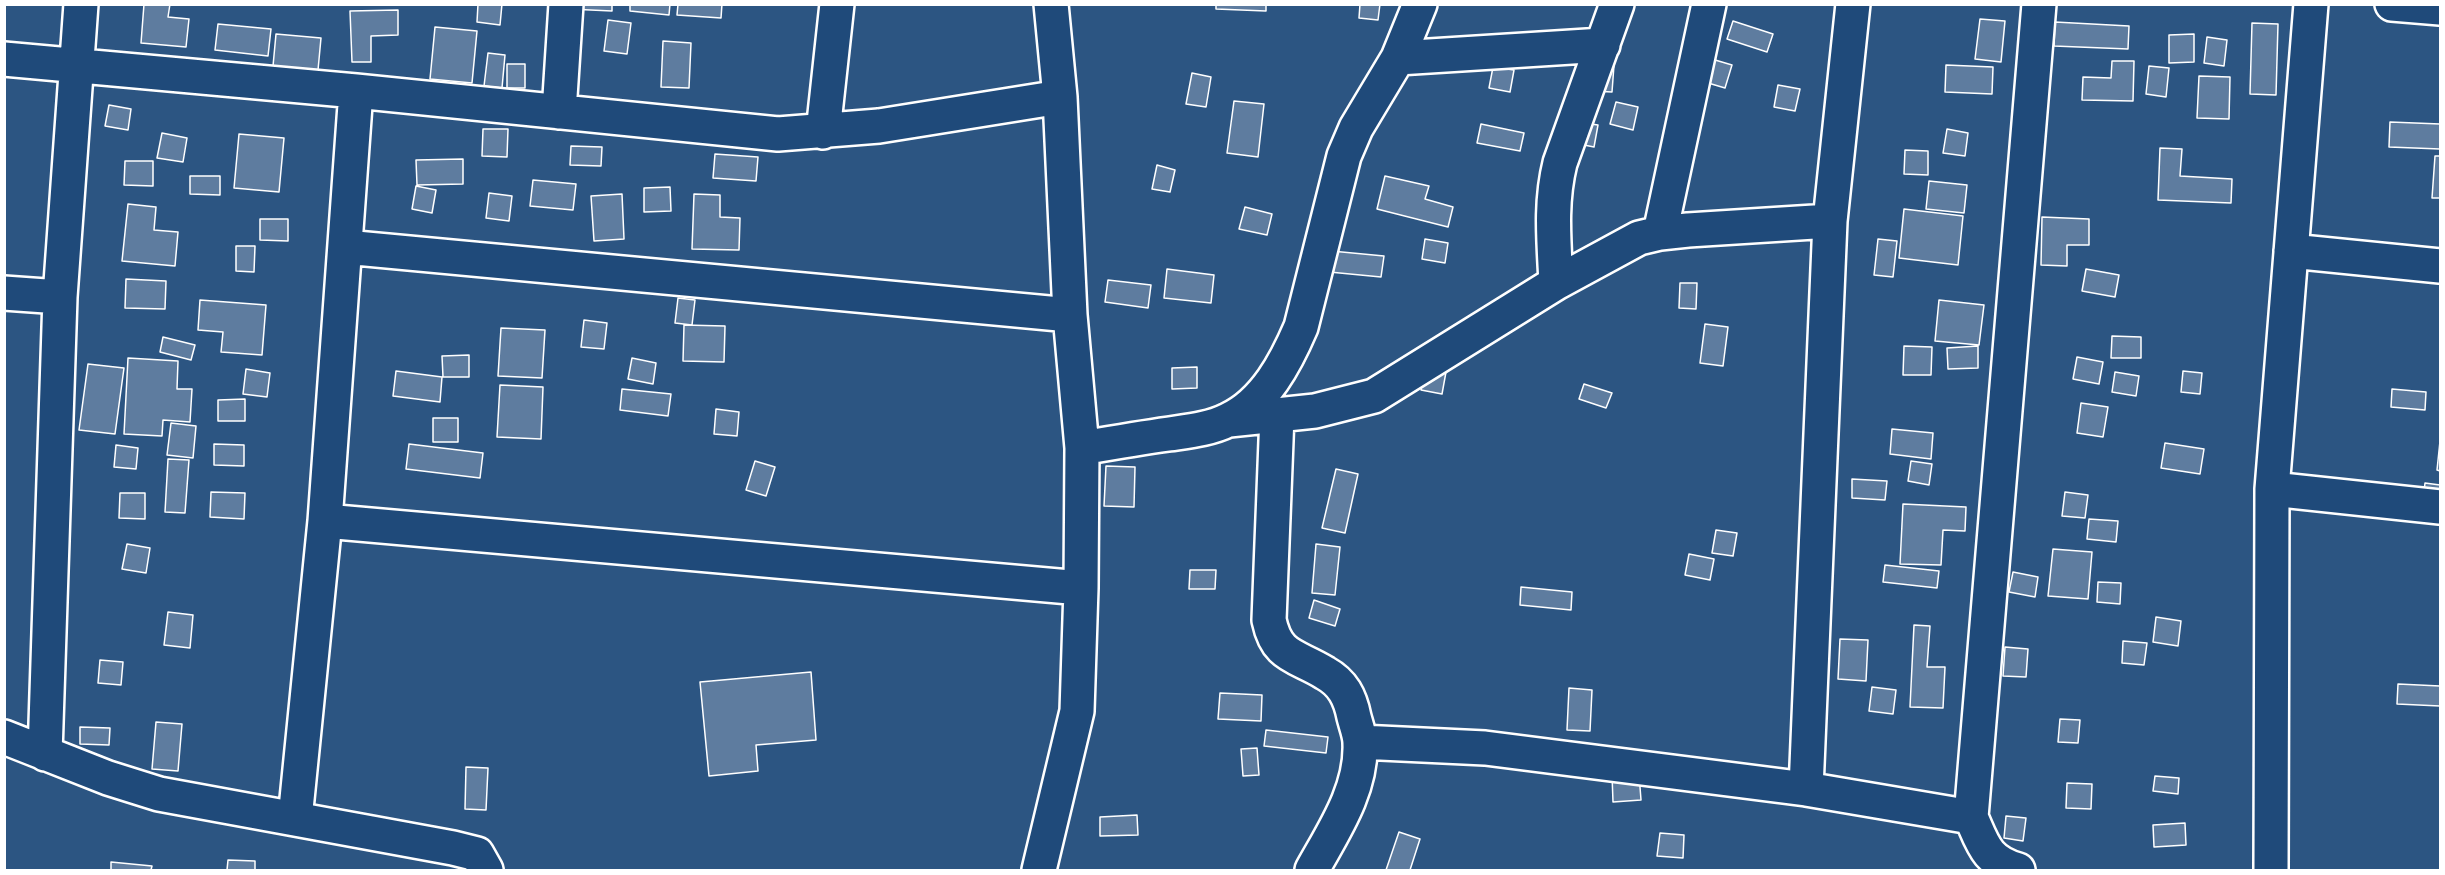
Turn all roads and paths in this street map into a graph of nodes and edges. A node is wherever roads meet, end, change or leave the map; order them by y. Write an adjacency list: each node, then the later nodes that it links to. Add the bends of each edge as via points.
1 (81, 4): 16 (street)
2 (566, 4): 19 (street)
3 (837, 4): 20 (street)
4 (1051, 4): 18 (street)
5 (1420, 4): 14 (street)
6 (1617, 4): 13 (street)
7 (1708, 4): 22 (street)
8 (1853, 4): 21 (street)
9 (2039, 4): 41 (street)
10 (2312, 4): 24 (street)
11 (2392, 4): 12 (street)
12 (2440, 8)
13 (1603, 45): 14 (street); 26 (street, via 1554,186)
14 (1398, 58): 31 (street, via 1356,128 1344,156 1301,327 1290,354 1257,399)
15 (4, 59): 16 (street)
16 (78, 65): 17 (street); 28 (street)
17 (356, 91): 19 (street); 23 (street)
18 (1060, 97): 20 (street); 29 (street)
19 (559, 112): 20 (street, via 778,134)
20 (823, 132)
21 (1830, 221): 22 (street); 40 (street)
22 (1660, 233): 26 (street, via 1640,238)
23 (345, 248): 29 (street); 35 (street)
24 (2291, 251): 25 (street); 33 (street)
25 (2440, 266)
26 (1556, 283): 30 (street, via 1374,396 1315,411)
27 (4, 293): 28 (street)
28 (60, 297): 39 (street)
29 (1070, 315): 32 (street)
30 (1276, 415): 31 (street); 38 (street, via 1269,620 1272,633 1289,657 1325,673 1339,684 1350,698)
31 (1229, 420): 32 (street, via 1202,429)
32 (1082, 448): 36 (street)
33 (2272, 489): 34 (street); 47 (street)
34 (2440, 507)
35 (325, 521): 36 (street); 42 (street)
36 (1081, 588): 44 (street, via 1077,711)
37 (4, 737): 39 (street)
38 (1360, 742): 40 (street, via 1485,748); 45 (street, via 1358,769 1347,806)
39 (45, 754): 42 (street, via 159,794)
40 (1806, 789): 41 (street)
41 (1971, 817): 46 (street, via 1987,853)
42 (295, 819): 43 (street, via 477,854)
43 (486, 870)
44 (1040, 870)
45 (1312, 870)
46 (2018, 870)
47 (2271, 870)

